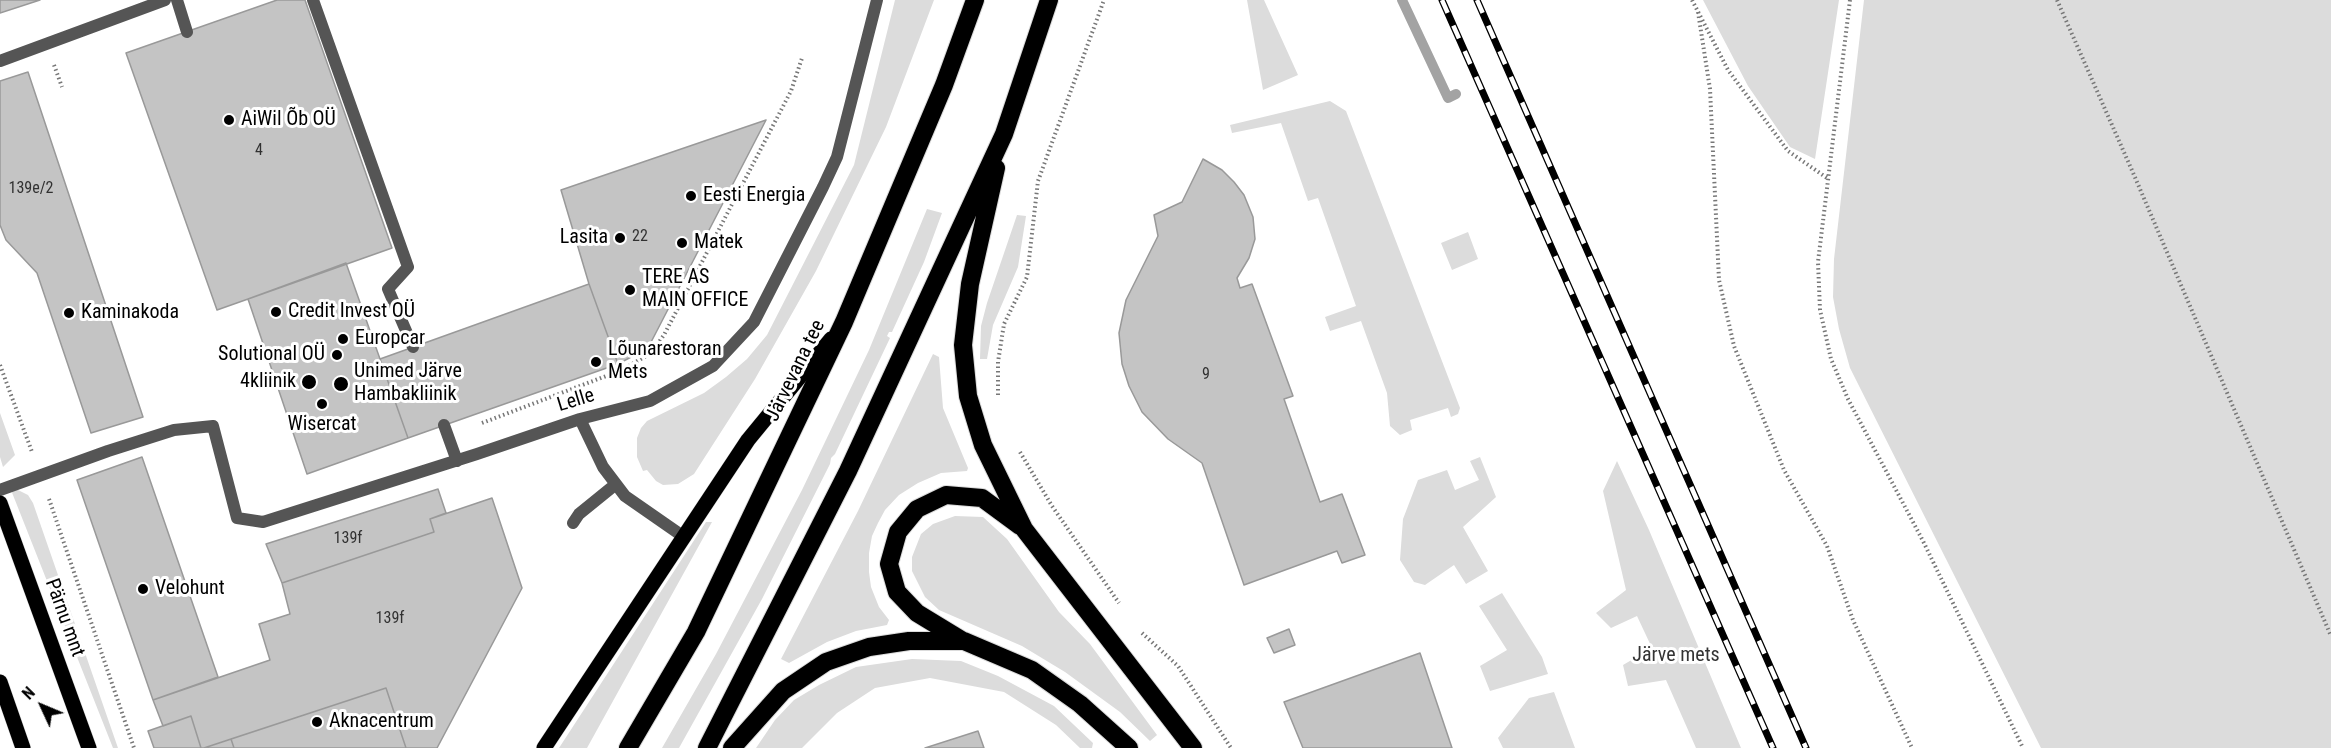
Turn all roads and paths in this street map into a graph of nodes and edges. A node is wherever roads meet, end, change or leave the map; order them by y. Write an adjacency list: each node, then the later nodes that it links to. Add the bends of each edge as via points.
1 (165, 0): 14 (lane)
2 (177, 0): 12 (lane)
3 (313, 0): 18 (lane, via 408,267 388,289)
4 (877, 0): 21 (lane, Lelle, via 837,157 754,322 714,366 650,401)
5 (975, 0): 17 (highway, Järvevana tee, via 944,85)
6 (1049, 0): 15 (highway)
7 (1104, 0): 20 (path, via 1038,181 1027,277 1004,324 998,362)
8 (1692, 0): 11 (path)
9 (1850, 0): 16 (path)
10 (2057, 0): 35 (path)
11 (1698, 12): 16 (path, via 1728,70 1788,151); 48 (path, via 1710,89 1719,280 1734,346 1784,470 1827,546 1853,620)
12 (187, 32)
13 (802, 58): 24 (path, via 786,101 664,335 651,352 622,370 470,428)
14 (0, 61)
15 (1004, 134): 31 (highway, via 970,284 963,345 968,396 983,445); 43 (highway, via 848,471)
16 (1827, 178): 49 (path, via 1818,262 1820,310 1831,359)
17 (844, 322): 32 (main road, via 748,440); 42 (highway, Järvevana tee, via 696,632)
18 (413, 347)
19 (0, 365): 26 (path)
20 (1001, 405)
21 (580, 419): 24 (lane, Lelle); 27 (lane, via 603,467)
22 (444, 425): 25 (lane)
23 (1017, 447): 33 (path, via 1052,507)
24 (477, 454): 25 (lane, Lelle)
25 (457, 461): 26 (lane, Lelle, via 263,522 237,518 213,426 174,430)
26 (41, 475): 28 (lane); 40 (path)
27 (616, 484): 30 (lane); 32 (lane, via 625,496)
28 (0, 490)
29 (0, 502): 39 (main road, Pärnu mnt)
30 (573, 523)
31 (1024, 529): 36 (highway, via 982,498 946,495 917,509 898,532 889,564 897,592 917,613); 46 (highway)
32 (684, 537): 41 (main road)
33 (1125, 611)
34 (1138, 630): 47 (path, via 1178,666)
35 (2331, 636)
36 (964, 641): 44 (highway, via 909,641 869,647 826,662 783,691); 45 (highway, via 1032,670 1080,704)
37 (0, 682): 38 (main road)
38 (23, 748)
39 (89, 748)
40 (134, 748)
41 (543, 748)
42 (628, 748)
43 (707, 748)
44 (732, 748)
45 (1129, 748)
46 (1192, 748)
47 (1231, 748)
48 (1912, 748)
49 (2023, 748)

